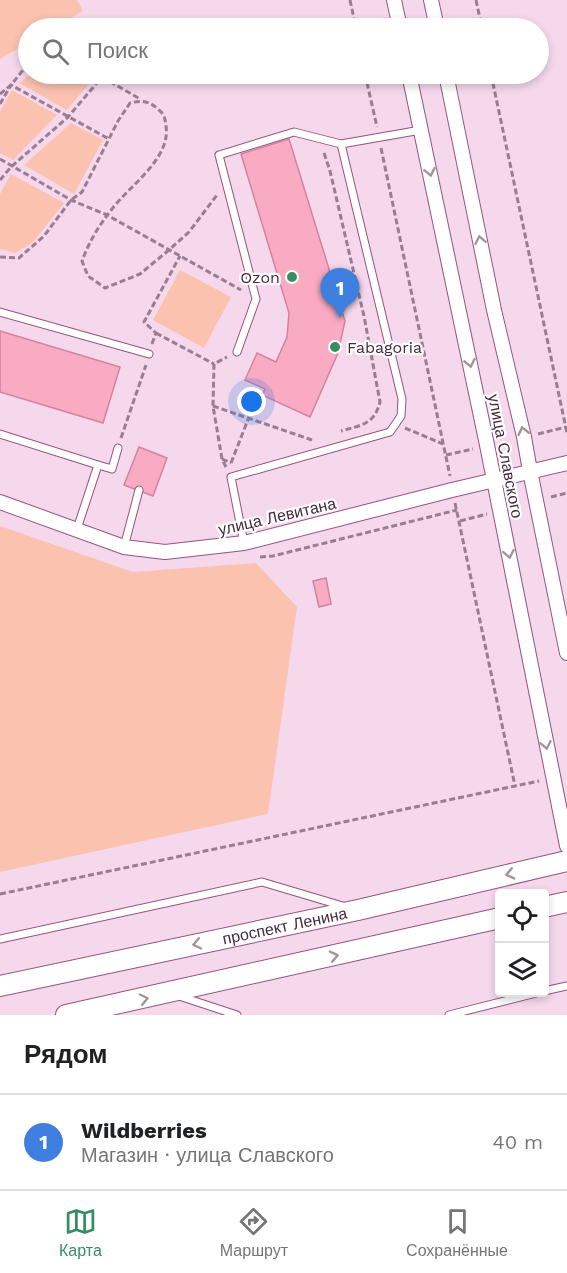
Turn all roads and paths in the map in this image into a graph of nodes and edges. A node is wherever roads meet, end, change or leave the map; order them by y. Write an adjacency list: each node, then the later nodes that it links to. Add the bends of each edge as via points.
1 (350, 0): 5 (path)
2 (394, 0): 6 (street)
3 (431, 0): 7 (street)
4 (476, 0): 8 (path)
5 (354, 18)
6 (398, 18)
7 (435, 18)
8 (480, 18)
9 (18, 77): 16 (path)
10 (96, 84): 20 (path)
11 (117, 84): 18 (path)
12 (367, 84): 23 (path)
13 (411, 84): 21 (street, улица Славского)
14 (448, 84): 47 (street, улица Славского, one-way to 14, via 494,310)
15 (493, 84): 43 (path)
16 (12, 85): 17 (path); 19 (path); 20 (path)
17 (0, 94)
18 (142, 100): 24 (path, via 130,103); 31 (path, via 164,114 168,136 153,166)
19 (0, 104)
20 (68, 117): 24 (path); 27 (path)
21 (421, 130): 23 (lane); 50 (street, улица Славского, one-way to 50)
22 (319, 138): 25 (lane); 29 (lane, via 294,132 219,155); 44 (path, via 364,316 380,402 377,414 367,423)
23 (379, 138): 25 (lane); 49 (path)
24 (109, 139): 30 (path, via 82,192)
25 (341, 144): 42 (lane, via 402,399 401,416)
26 (0, 159): 27 (path)
27 (11, 167): 28 (path); 30 (path)
28 (0, 180)
29 (226, 182): 32 (path, via 189,232); 34 (lane)
30 (71, 200): 31 (path); 33 (path, via 44,236 20,258)
31 (107, 215): 32 (path); 32 (path, via 81,261 88,276 105,288 140,274)
32 (169, 250): 34 (path)
33 (0, 257)
34 (256, 299): 37 (lane)
35 (0, 312): 38 (lane)
36 (156, 333): 39 (path)
37 (237, 352): 39 (path)
38 (149, 354)
39 (214, 364): 40 (path)
40 (213, 406): 41 (path); 53 (path)
41 (249, 417): 48 (path, via 312,440); 54 (path)
42 (395, 424): 49 (path); 59 (lane, via 390,432)
43 (566, 427): 45 (path); 47 (path)
44 (334, 433)
45 (567, 433)
46 (0, 434): 57 (lane)
47 (525, 438): 58 (street, улица Славского)
48 (302, 444)
49 (443, 444): 52 (path)
50 (488, 445): 52 (path); 60 (street, улица Славского)
51 (118, 448): 57 (lane, via 112,469)
52 (446, 455): 62 (path)
53 (222, 459): 54 (path); 59 (path)
54 (230, 463): 55 (path)
55 (240, 463)
56 (567, 463): 58 (street, улица Левитана)
57 (98, 465): 64 (lane)
58 (530, 471): 60 (street, улица Левитана); 67 (street, улица Славского)
59 (231, 477): 65 (lane)
60 (494, 479): 62 (street, улица Левитана); 68 (street, улица Славского, one-way to 68)
61 (139, 490): 66 (lane)
62 (452, 490): 65 (street, улица Левитана); 69 (path)
63 (0, 502): 64 (street, улица Левитана)
64 (77, 529): 66 (street, улица Левитана)
65 (244, 543): 66 (street, улица Левитана, via 165,552)
66 (124, 547)
67 (567, 653)
68 (552, 778): 69 (path); 70 (street, улица Славского)
69 (515, 786): 72 (path)
70 (567, 846)
71 (567, 861): 75 (street, проспект Ленина, one-way to 75)
72 (0, 894)
73 (567, 902): 74 (street)
74 (549, 906)
75 (358, 910): 77 (lane, via 262,882); 78 (street, проспект Ленина, one-way to 78)
76 (495, 919): 81 (street, one-way to 76)
77 (0, 939)
78 (0, 986)
79 (567, 986): 80 (lane)
80 (549, 990)
81 (170, 993): 83 (street, one-way to 81); 84 (lane)
82 (523, 997): 85 (lane)
83 (66, 1015)
84 (237, 1015)
85 (449, 1015)

